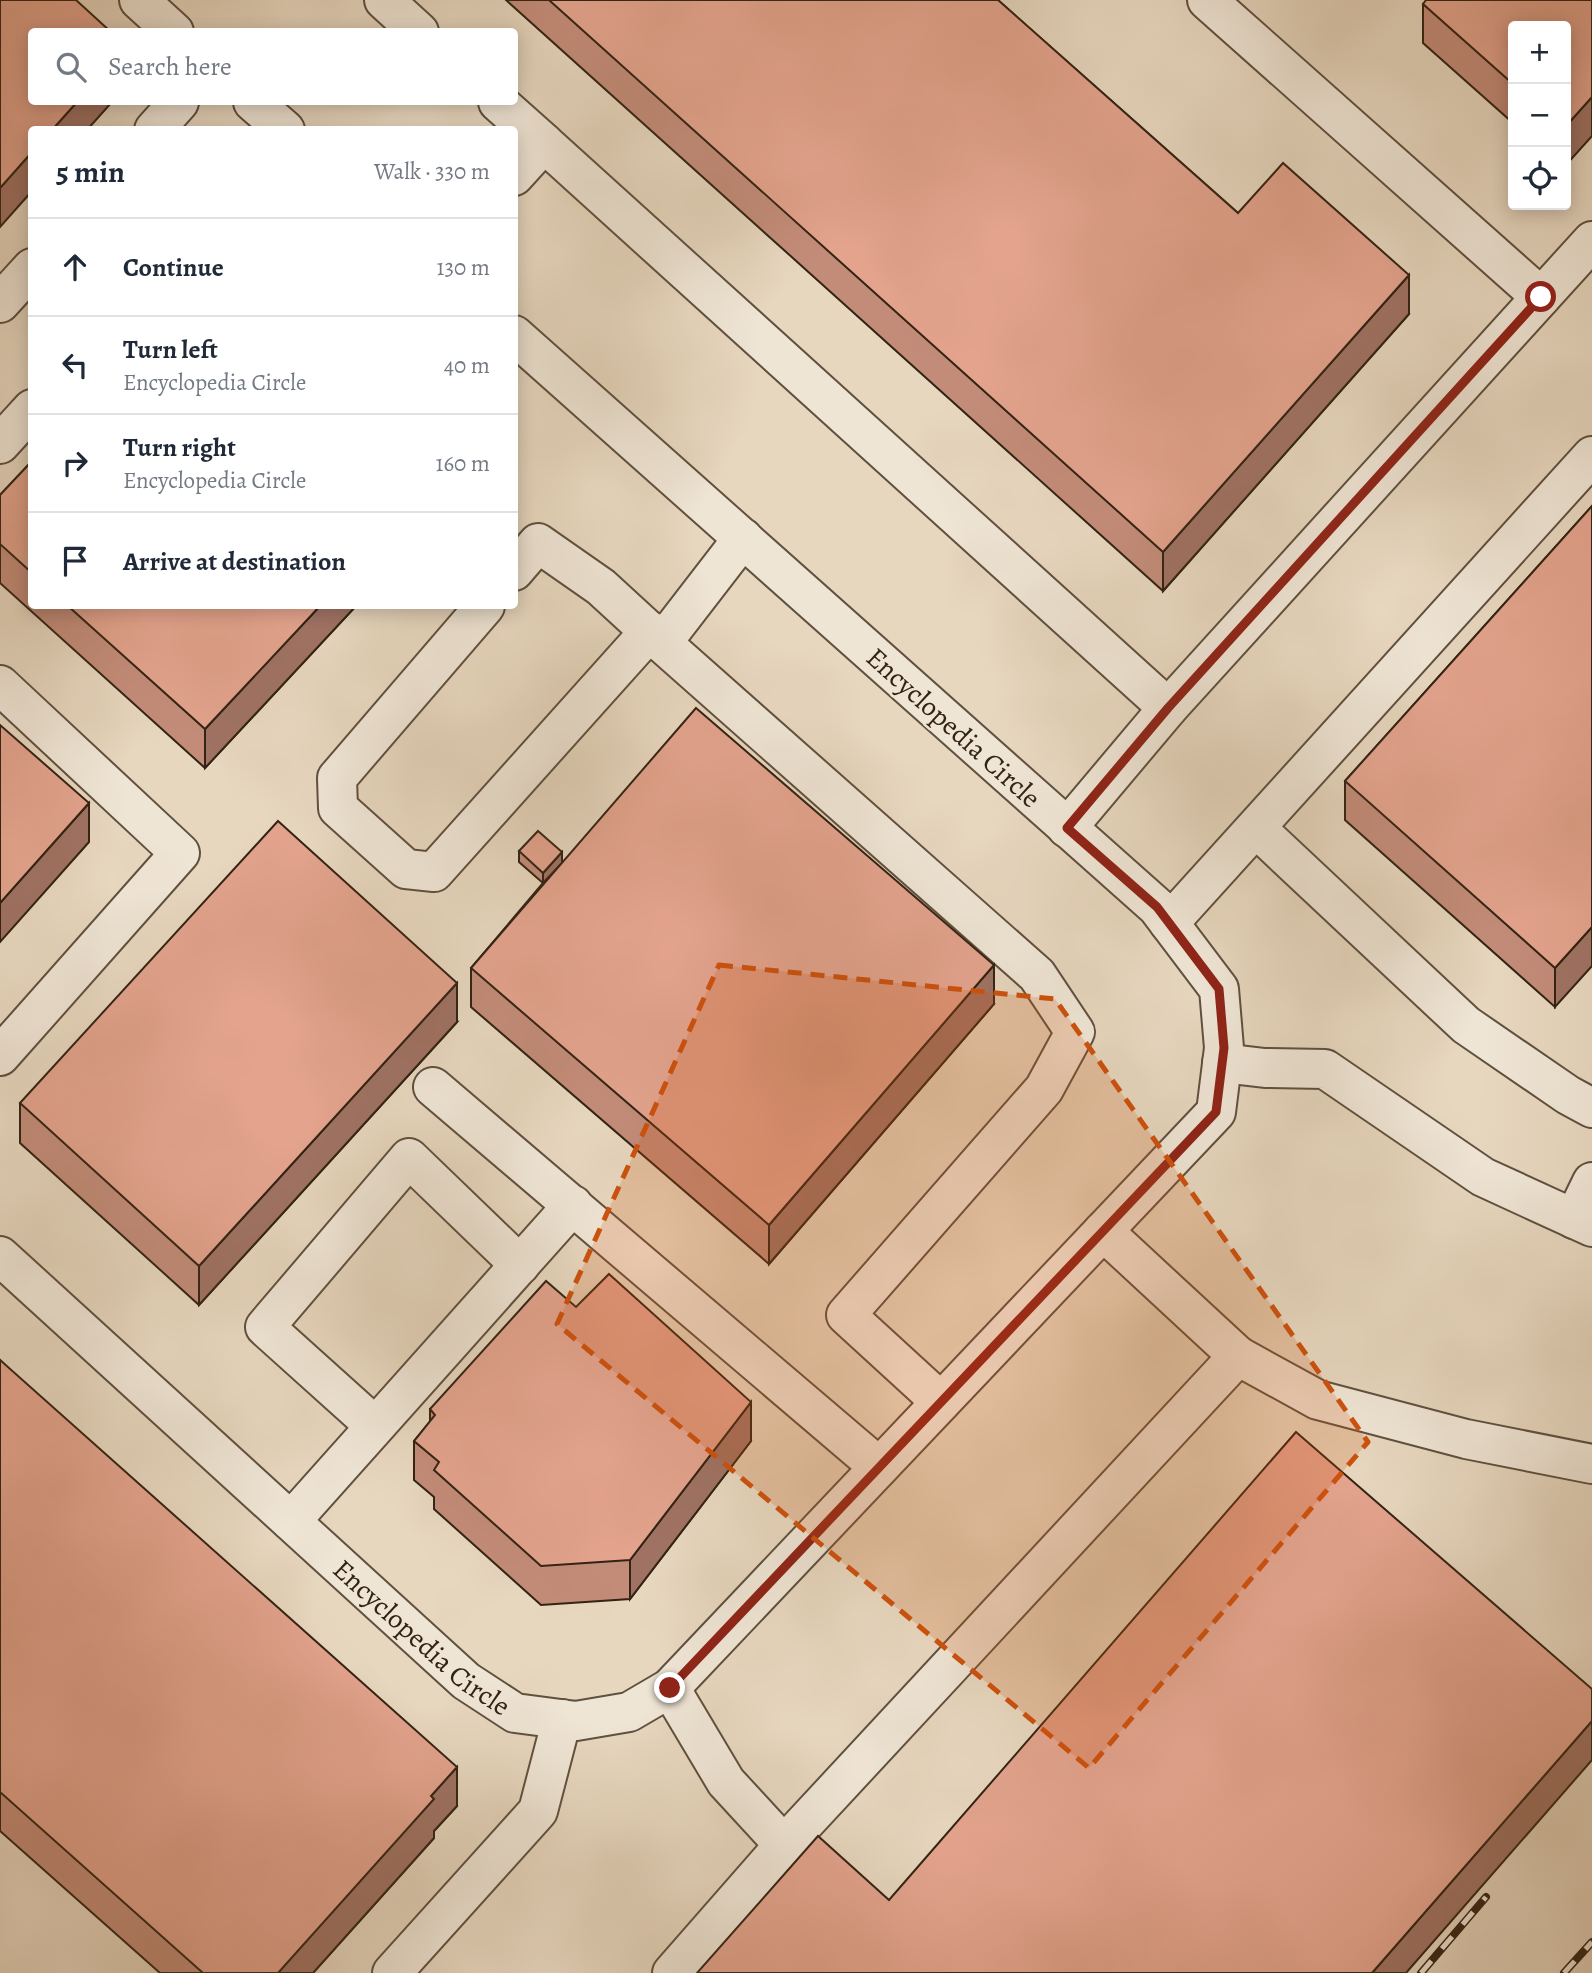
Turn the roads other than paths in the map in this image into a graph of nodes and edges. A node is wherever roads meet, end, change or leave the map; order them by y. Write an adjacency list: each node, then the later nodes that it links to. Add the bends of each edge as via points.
1 (139, 0): 4 (street)
2 (384, 0): 5 (street)
3 (1207, 0): 15 (street)
4 (170, 28)
5 (415, 28)
6 (176, 105): 9 (street)
7 (256, 105): 10 (street)
8 (501, 105): 11 (street)
9 (158, 126)
10 (280, 126)
11 (544, 143): 12 (street); 26 (street)
12 (518, 172)
13 (1592, 241): 15 (street)
14 (28, 272): 16 (street)
15 (1541, 297): 26 (street)
16 (0, 303)
17 (520, 350): 21 (street, Encyclopedia Circle)
18 (28, 413): 19 (street)
19 (0, 444)
20 (1592, 456): 28 (street)
21 (743, 538): 24 (street); 27 (street, Encyclopedia Circle)
22 (518, 566): 24 (street, via 538,543 601,587)
23 (482, 609): 24 (street, via 337,778 338,808 406,869 433,872)
24 (656, 637): 41 (street, via 1037,975 1075,1032 1044,1089 846,1315)
25 (0, 685): 30 (street, via 180,853)
26 (1168, 708): 27 (street)
27 (1067, 828): 29 (street, Encyclopedia Circle, via 1157,907)
28 (1256, 828): 29 (street); 33 (street, via 1466,1025)
29 (1169, 923): 31 (street, Encyclopedia Circle, via 1219,989)
30 (0, 1056)
31 (1222, 1063): 36 (street, via 1325,1069 1483,1177); 37 (street, Encyclopedia Circle, via 1216,1112)
32 (433, 1087): 35 (street)
33 (1592, 1108)
34 (1592, 1182): 36 (street)
35 (573, 1205): 39 (street); 44 (street)
36 (1583, 1223)
37 (1103, 1231): 40 (street); 41 (street, Encyclopedia Circle)
38 (0, 1256): 45 (street, Encyclopedia Circle)
39 (520, 1265): 42 (street); 42 (street, via 408,1158 265,1327)
40 (1238, 1356): 43 (street, via 1318,1400 1466,1439); 48 (street)
41 (941, 1402): 44 (street, Encyclopedia Circle)
42 (375, 1426): 45 (street)
43 (1592, 1464)
44 (879, 1467): 46 (street, Encyclopedia Circle)
45 (291, 1521): 47 (street, Encyclopedia Circle, via 466,1681 515,1713)
46 (670, 1688): 47 (street, Encyclopedia Circle, via 629,1712); 48 (street, via 726,1782)
47 (562, 1719): 49 (street, via 538,1811)
48 (784, 1845): 50 (street)
49 (392, 1973)
50 (672, 1973)

